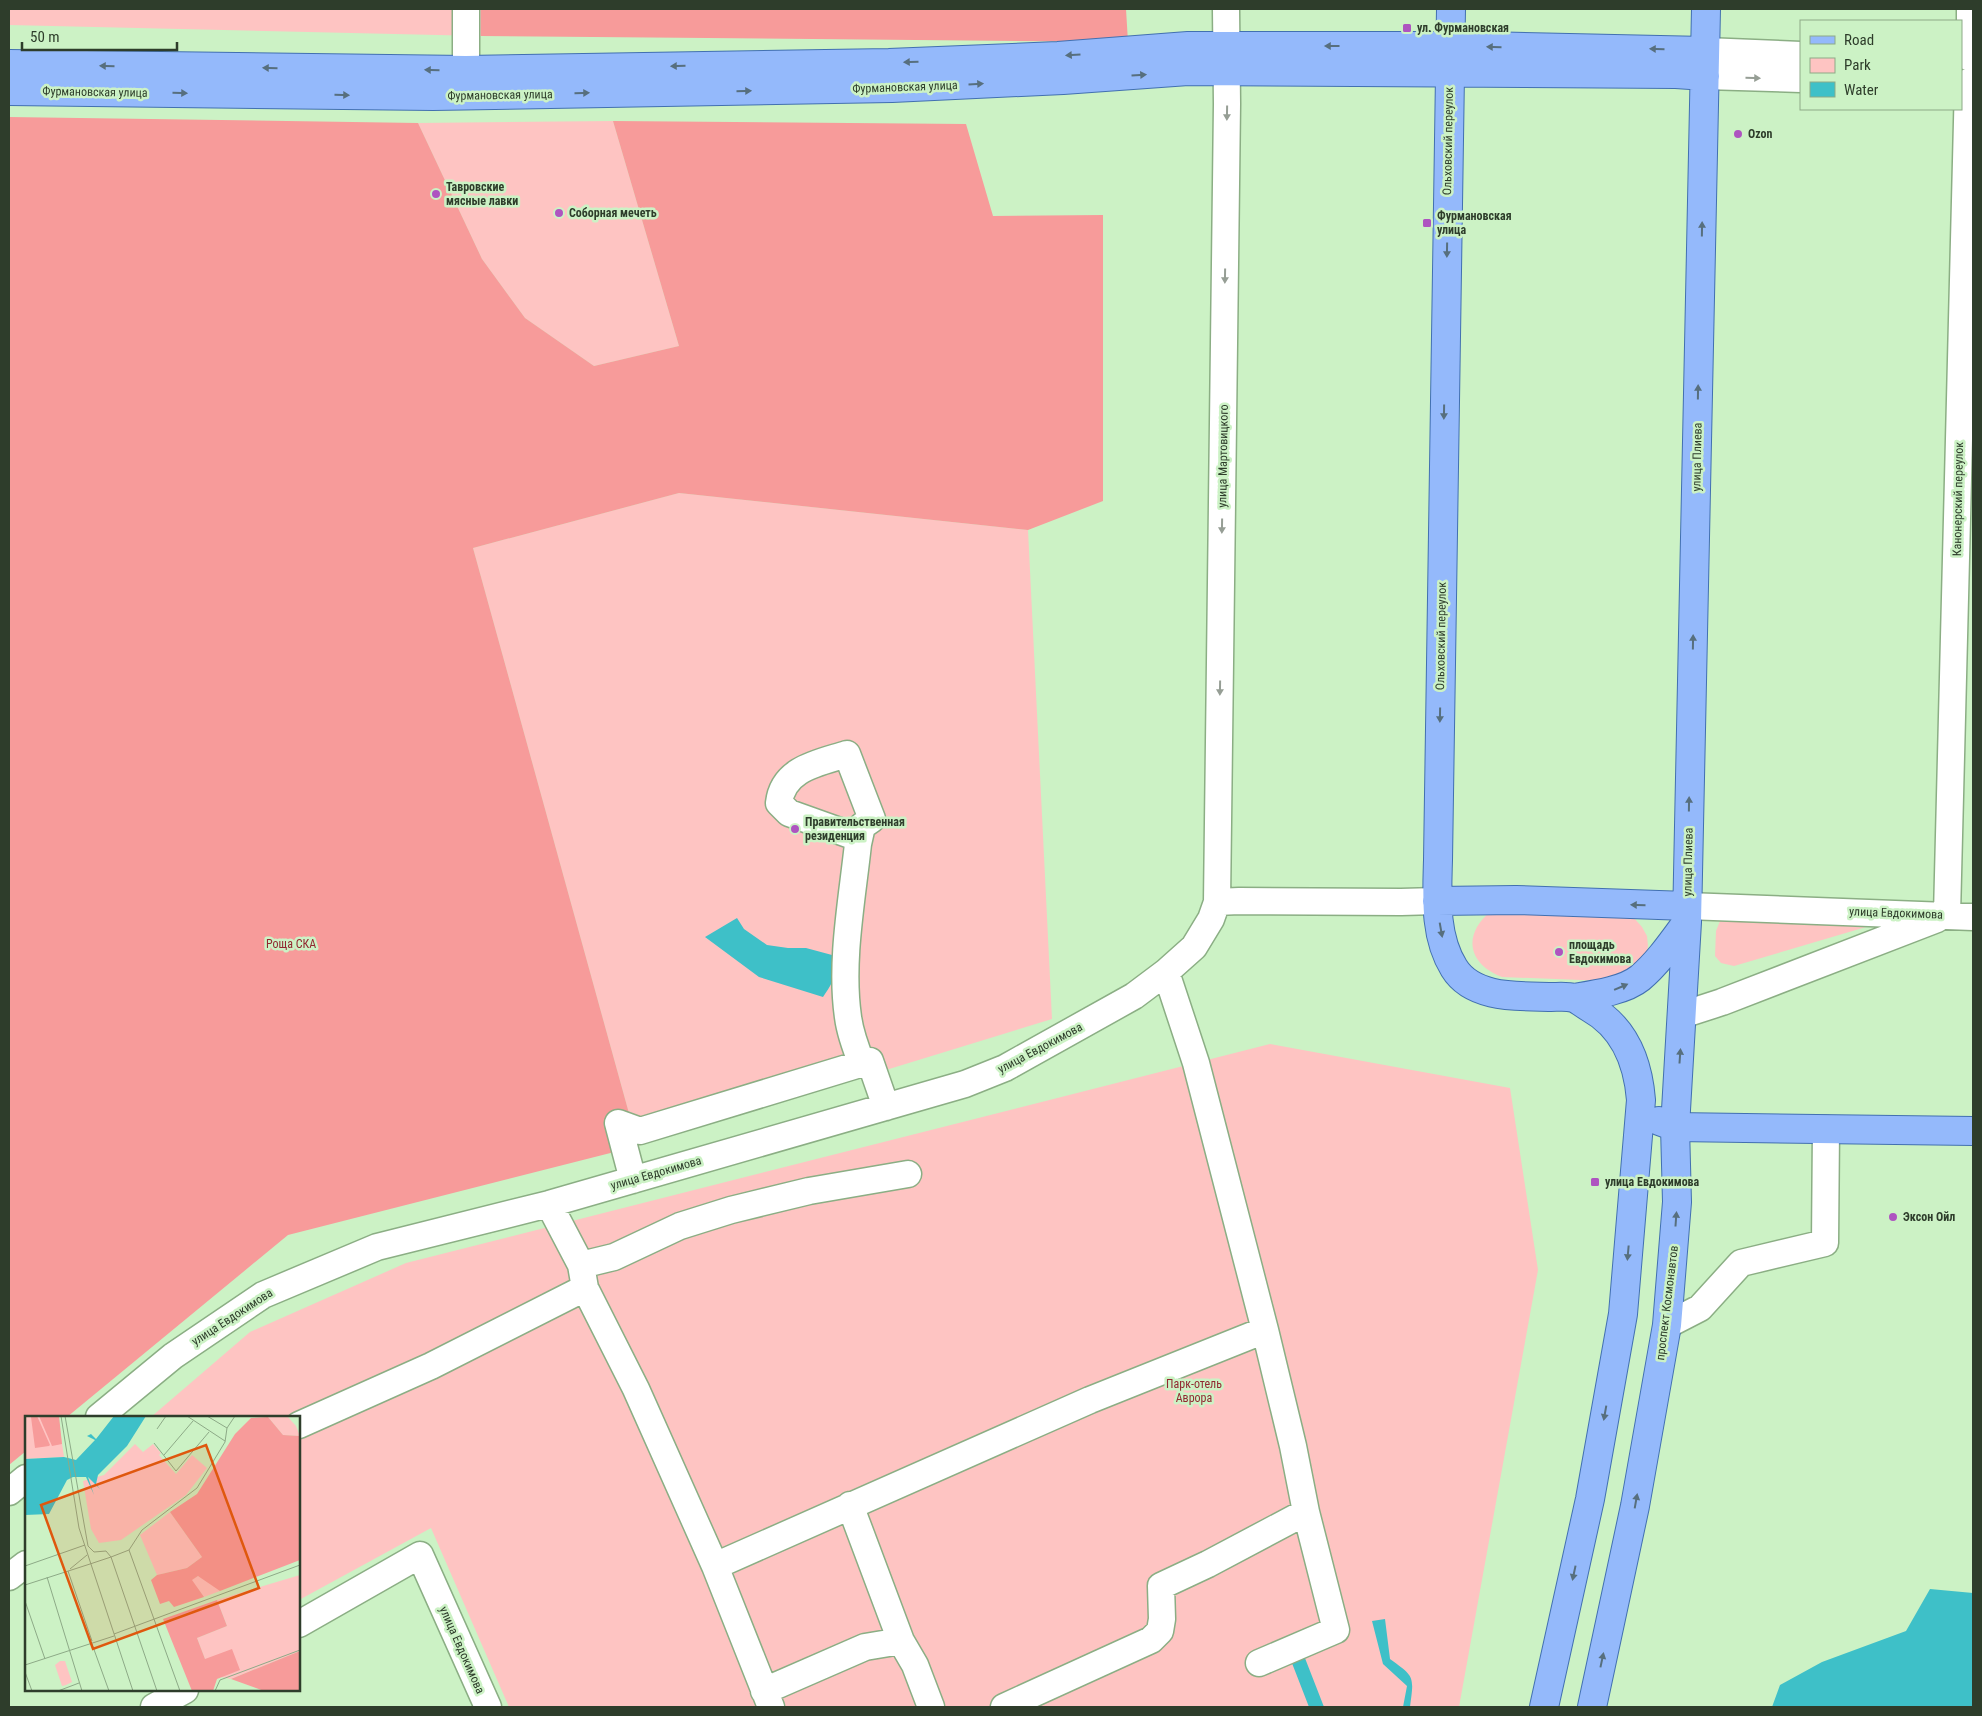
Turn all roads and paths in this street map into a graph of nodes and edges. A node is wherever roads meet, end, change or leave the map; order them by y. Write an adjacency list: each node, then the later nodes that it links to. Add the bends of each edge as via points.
1 (466, 9): 11 (street)
2 (1226, 9): 7 (street, улица Мартовицкого)
3 (1451, 9): 8 (main road, Ольховский переулок)
4 (1706, 9): 9 (main road, улица Плиева)
5 (1970, 9): 12 (street, Канонерский переулок)
6 (1800, 54): 9 (street, Фурмановская улица)
7 (1226, 60): 8 (main road, Фурмановская улица); 11 (main road, Фурмановская улица, one-way to 11, via 1188,46 1058,56 889,63); 14 (main road, Фурмановская улица, one-way to 7, via 434,96 892,88 1188,71); 17 (street, улица Мартовицкого, one-way to 17)
8 (1450, 60): 9 (main road, Фурмановская улица); 16 (main road, Ольховский переулок, one-way to 16)
9 (1705, 63): 13 (street, Фурмановская улица, one-way to 13); 18 (main road, улица Плиева, one-way to 9)
10 (9, 64): 11 (main road, Фурмановская улица, one-way to 10)
11 (466, 70)
12 (1968, 70): 19 (street, Канонерский переулок)
13 (1800, 79)
14 (9, 91)
15 (860, 838): 24 (street, via 845,993 848,1018)
16 (1437, 901): 17 (street, улица Евдокимова); 18 (main road, улица Евдокимова, one-way to 16, via 1516,900); 22 (main road, Ольховский переулок, one-way to 22, via 1445,948 1454,968 1467,983 1488,992)
17 (1217, 902): 21 (street, улица Евдокимова, via 1194,947)
18 (1687, 914): 19 (street, улица Евдокимова); 22 (main road, one-way to 18, via 1609,992 1639,979 1665,952); 23 (main road, проспект Космонавтов)
19 (1948, 915): 20 (street, улица Евдокимова); 23 (street)
20 (1973, 916)
21 (1166, 972): 26 (street, улица Евдокимова, via 1134,996 1005,1068 965,1084); 35 (street, via 1196,1064)
22 (1574, 998): 25 (main road, Ольховский переулок, via 1612,1024 1625,1041 1639,1079)
23 (1682, 1015): 27 (main road, проспект Космонавтов, one-way to 23)
24 (862, 1064): 26 (street, via 870,1061); 31 (street, via 640,1131 618,1123)
25 (1641, 1100): 27 (main road, via 1643,1110 1656,1120); 54 (main road, Ольховский переулок, one-way to 54, via 1623,1314 1590,1499)
26 (886, 1107): 31 (street, улица Евдокимова)
27 (1676, 1126): 28 (main road); 34 (main road, проспект Космонавтов, one-way to 27, via 1677,1202)
28 (1826, 1129): 29 (main road); 34 (street, via 1825,1243 1741,1263 1700,1308)
29 (1973, 1131)
30 (908, 1174): 33 (street, via 809,1191 680,1226 614,1257)
31 (633, 1180): 32 (street, улица Евдокимова)
32 (549, 1204): 33 (street); 36 (street, улица Евдокимова, via 376,1247 263,1295 173,1356)
33 (583, 1276): 37 (street, via 431,1366); 43 (street)
34 (1667, 1325): 55 (main road, проспект Космонавтов, one-way to 34, via 1635,1506)
35 (1265, 1330): 40 (street, via 1090,1400); 41 (street)
36 (100, 1416)
37 (300, 1425)
38 (25, 1479): 39 (street)
39 (9, 1492)
40 (850, 1505): 43 (street); 46 (street)
41 (1306, 1512): 47 (street, via 1336,1630); 53 (street, via 1161,1586 1160,1631 1151,1640)
42 (25, 1565): 44 (street)
43 (714, 1566): 49 (street)
44 (9, 1576)
45 (300, 1623): 51 (street, улица Евдокимова, via 420,1555)
46 (902, 1641): 49 (street, via 865,1647); 52 (street)
47 (1259, 1663)
48 (183, 1691): 50 (street)
49 (768, 1699)
50 (154, 1707)
51 (488, 1707)
52 (931, 1707)
53 (1004, 1707)
54 (1544, 1707)
55 (1592, 1707)

